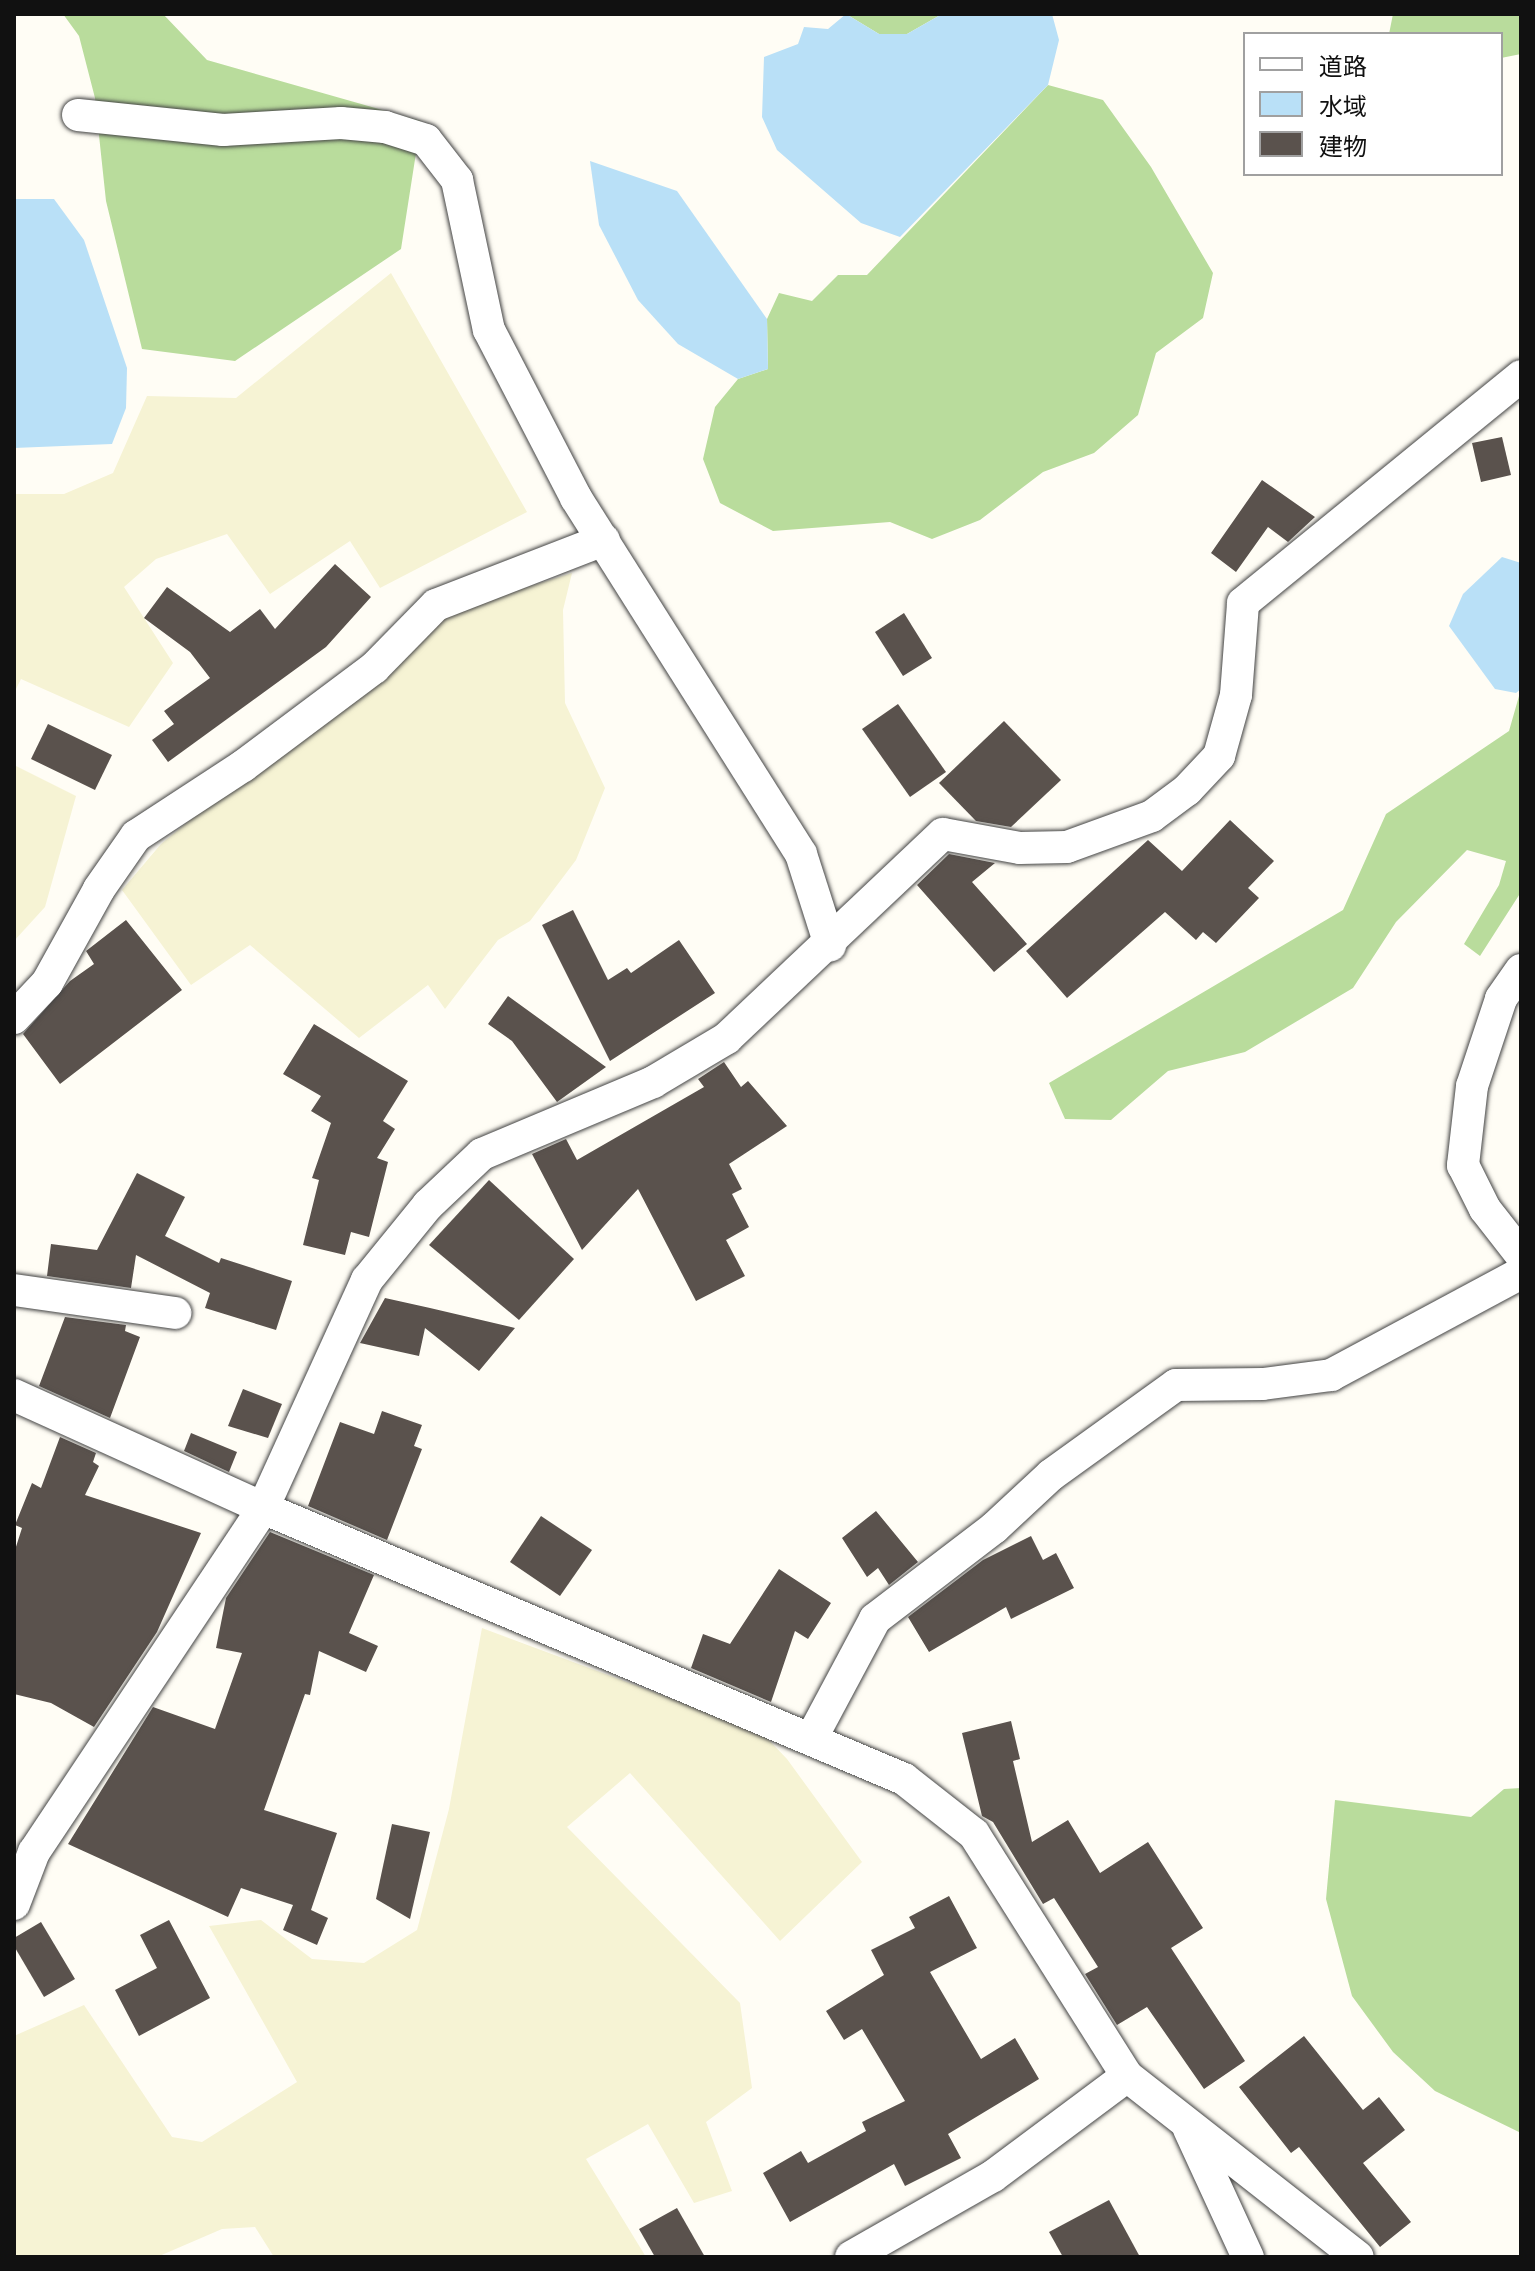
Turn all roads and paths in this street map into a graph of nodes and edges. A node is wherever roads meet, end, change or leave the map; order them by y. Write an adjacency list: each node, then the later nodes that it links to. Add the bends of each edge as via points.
1 (78, 115): 3 (street, via 223,130 341,123 385,127 426,140 457,180 489,330)
2 (1521, 376): 4 (street, via 1243,603 1236,695 1219,756 1187,790 1152,816 1067,847 1020,848 943,834)
3 (604, 540): 4 (street, via 801,854); 6 (street, via 436,605 374,668 243,766 136,836 99,889 47,983)
4 (830, 945): 12 (street, via 727,1038 653,1082 482,1154 428,1205 367,1280)
5 (1521, 970): 7 (street, via 1501,999 1472,1086 1463,1165 1485,1209)
6 (14, 1018)
7 (1521, 1255)
8 (1521, 1273): 13 (street, via 1331,1375 1263,1384 1176,1385 1051,1475 994,1528 875,1619)
9 (14, 1290): 10 (street)
10 (175, 1313)
11 (14, 1395): 12 (street)
12 (263, 1508): 13 (street); 14 (street, via 34,1852)
13 (811, 1739): 15 (street, via 904,1779 974,1834)
14 (14, 1904)
15 (1127, 2076): 16 (street); 17 (street, via 993,2176)
16 (1186, 2122): 18 (street); 19 (street)
17 (851, 2257)
18 (1248, 2257)
19 (1358, 2257)

